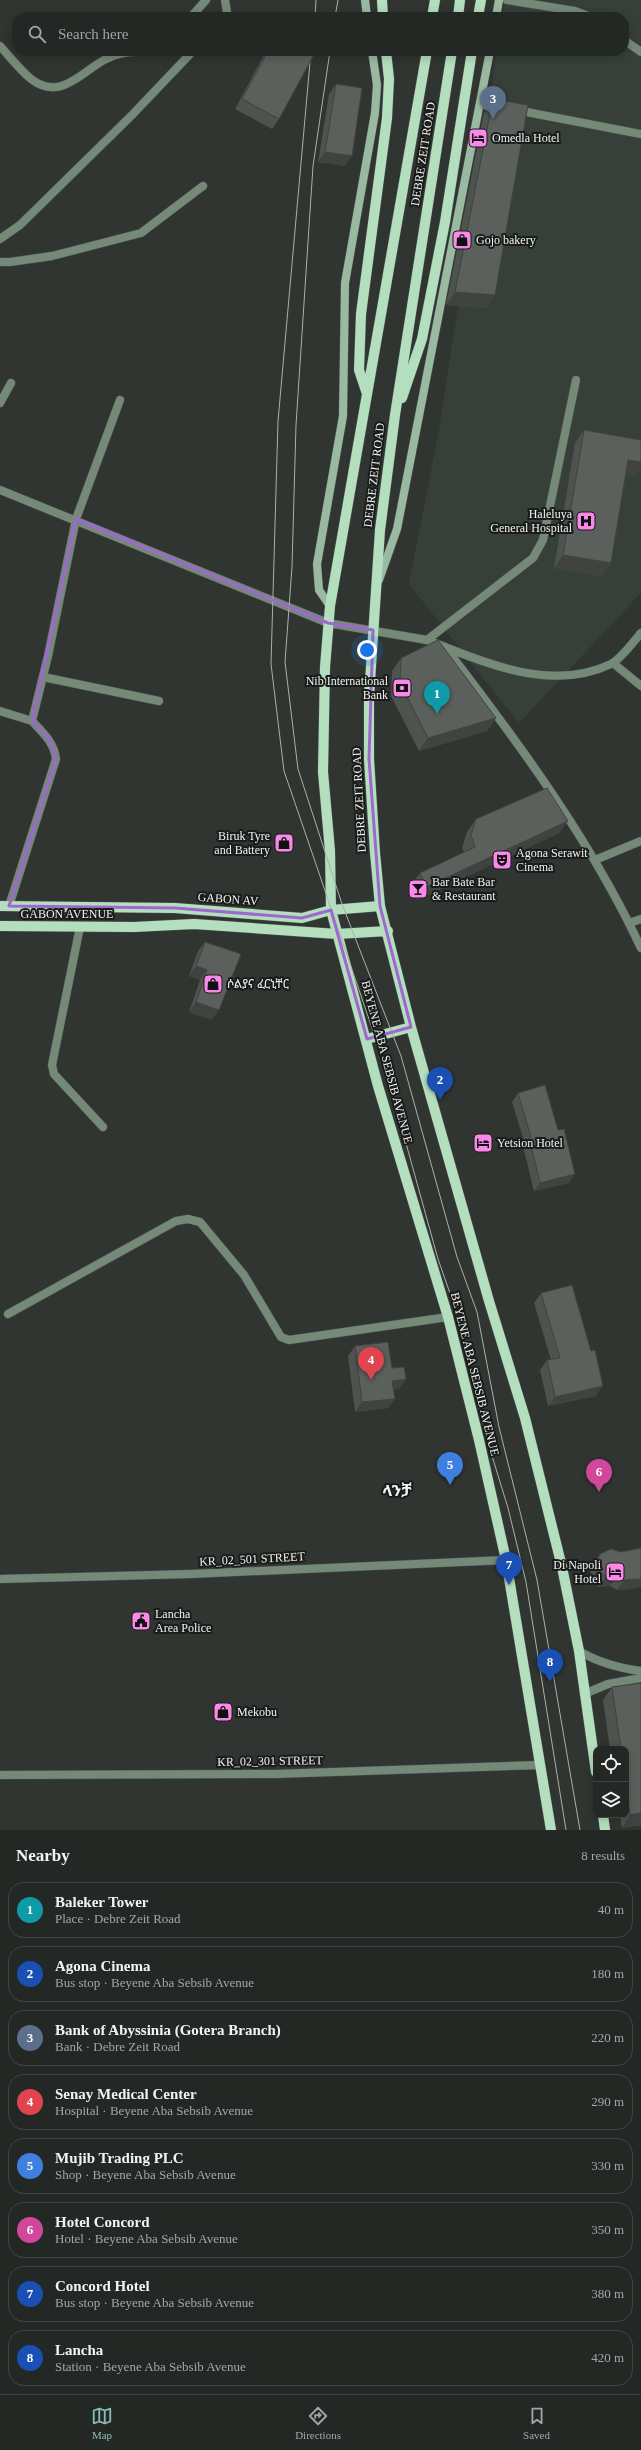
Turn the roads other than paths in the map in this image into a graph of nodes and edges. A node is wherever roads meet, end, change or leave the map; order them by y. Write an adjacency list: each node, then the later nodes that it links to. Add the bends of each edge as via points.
1 (206, 0): 10 (street)
2 (225, 0): 11 (street)
3 (365, 0): 12 (main road)
4 (382, 0): 13 (main road)
5 (435, 0): 14 (main road)
6 (460, 0): 15 (main road)
7 (481, 0): 16 (main road)
8 (499, 0): 17 (main road)
9 (507, 0): 18 (street)
10 (195, 12)
11 (226, 12)
12 (366, 12)
13 (383, 12)
14 (433, 12)
15 (459, 12)
16 (479, 12)
17 (497, 12)
18 (578, 12)
19 (629, 44): 21 (street)
20 (0, 46): 22 (street, via 31,80 46,87 56,88 72,83)
21 (641, 52)
22 (114, 56)
23 (188, 56): 33 (street, via 132,116 26,219)
24 (373, 56): 44 (main road, via 377,85 376,113 345,283 343,416 317,564 319,590)
25 (387, 56): 37 (main road, via 389,79 387,118 360,314 359,370)
26 (426, 56): 37 (main road, BEYENE ABA SEBSIB AVENUE)
27 (451, 56): 40 (main road, DEBRE ZEIT ROAD)
28 (471, 56): 40 (main road, via 445,222 422,339)
29 (489, 56): 30 (main road)
30 (481, 105): 31 (street); 43 (main road, via 397,529)
31 (641, 134)
32 (203, 186): 34 (street, via 141,233 52,256)
33 (0, 239)
34 (0, 262)
35 (576, 380): 48 (street, via 543,540 533,558)
36 (10, 383): 39 (street)
37 (368, 396): 44 (main road, BEYENE ABA SEBSIB AVENUE)
38 (120, 400): 42 (street)
39 (0, 404)
40 (395, 414): 43 (main road, DEBRE ZEIT ROAD)
41 (0, 490): 42 (street)
42 (76, 519): 45 (street); 51 (street)
43 (374, 594): 46 (main road, DEBRE ZEIT ROAD)
44 (330, 606): 45 (main road, BEYENE ABA SEBSIB AVENUE)
45 (328, 622): 46 (street); 61 (main road, BEYENE ABA SEBSIB AVENUE, via 323,772 330,851)
46 (373, 630): 48 (street); 60 (main road, DEBRE ZEIT ROAD, via 369,759)
47 (641, 633): 50 (street)
48 (427, 640): 49 (street)
49 (446, 647): 50 (street, via 488,665 523,673 559,676 585,673); 57 (street, via 519,744)
50 (612, 663): 52 (street)
51 (43, 677): 53 (street); 55 (street)
52 (641, 686)
53 (159, 702)
54 (0, 712): 55 (street)
55 (32, 721): 59 (street, via 50,740 55,749 56,759)
56 (641, 841): 57 (street)
57 (595, 860): 63 (street)
58 (73, 905): 59 (main road, GABON AVENUE); 61 (main road, GABON AV, via 175,908 302,918)
59 (5, 906)
60 (380, 906): 61 (main road, GABON AV); 66 (main road)
61 (331, 910): 67 (main road, BEYENE ABA SEBSIB AVENUE)
62 (641, 919): 63 (street)
63 (629, 923): 68 (street)
64 (0, 926): 65 (main road, GABON AVENUE)
65 (80, 927): 67 (main road, GABON AVENUE, via 194,924); 71 (street, via 52,1065 54,1074)
66 (388, 931): 67 (main road); 69 (main road)
67 (337, 934): 70 (main road, BEYENE ABA SEBSIB AVENUE)
68 (641, 948)
69 (411, 1027): 70 (main road); 76 (main road, via 525,1418 562,1567)
70 (367, 1039): 73 (main road, BEYENE ABA SEBSIB AVENUE, via 378,1086)
71 (103, 1127)
72 (8, 1314): 73 (street, via 176,1221 188,1219 200,1222 244,1275 281,1337 289,1340)
73 (448, 1317): 74 (main road, BEYENE ABA SEBSIB AVENUE)
74 (506, 1560): 75 (street, KR_02_501 STREET, via 191,1574); 81 (main road, BEYENE ABA SEBSIB AVENUE)
75 (0, 1579)
76 (579, 1651): 77 (street, via 610,1666); 79 (main road)
77 (641, 1670)
78 (641, 1678): 79 (street, via 608,1684)
79 (584, 1694): 80 (main road)
80 (593, 1752)
81 (540, 1765): 82 (street, KR_02_301 STREET, via 275,1774); 84 (main road, BEYENE ABA SEBSIB AVENUE)
82 (0, 1775)
83 (603, 1818): 85 (main road)
84 (551, 1830)
85 (605, 1830)

